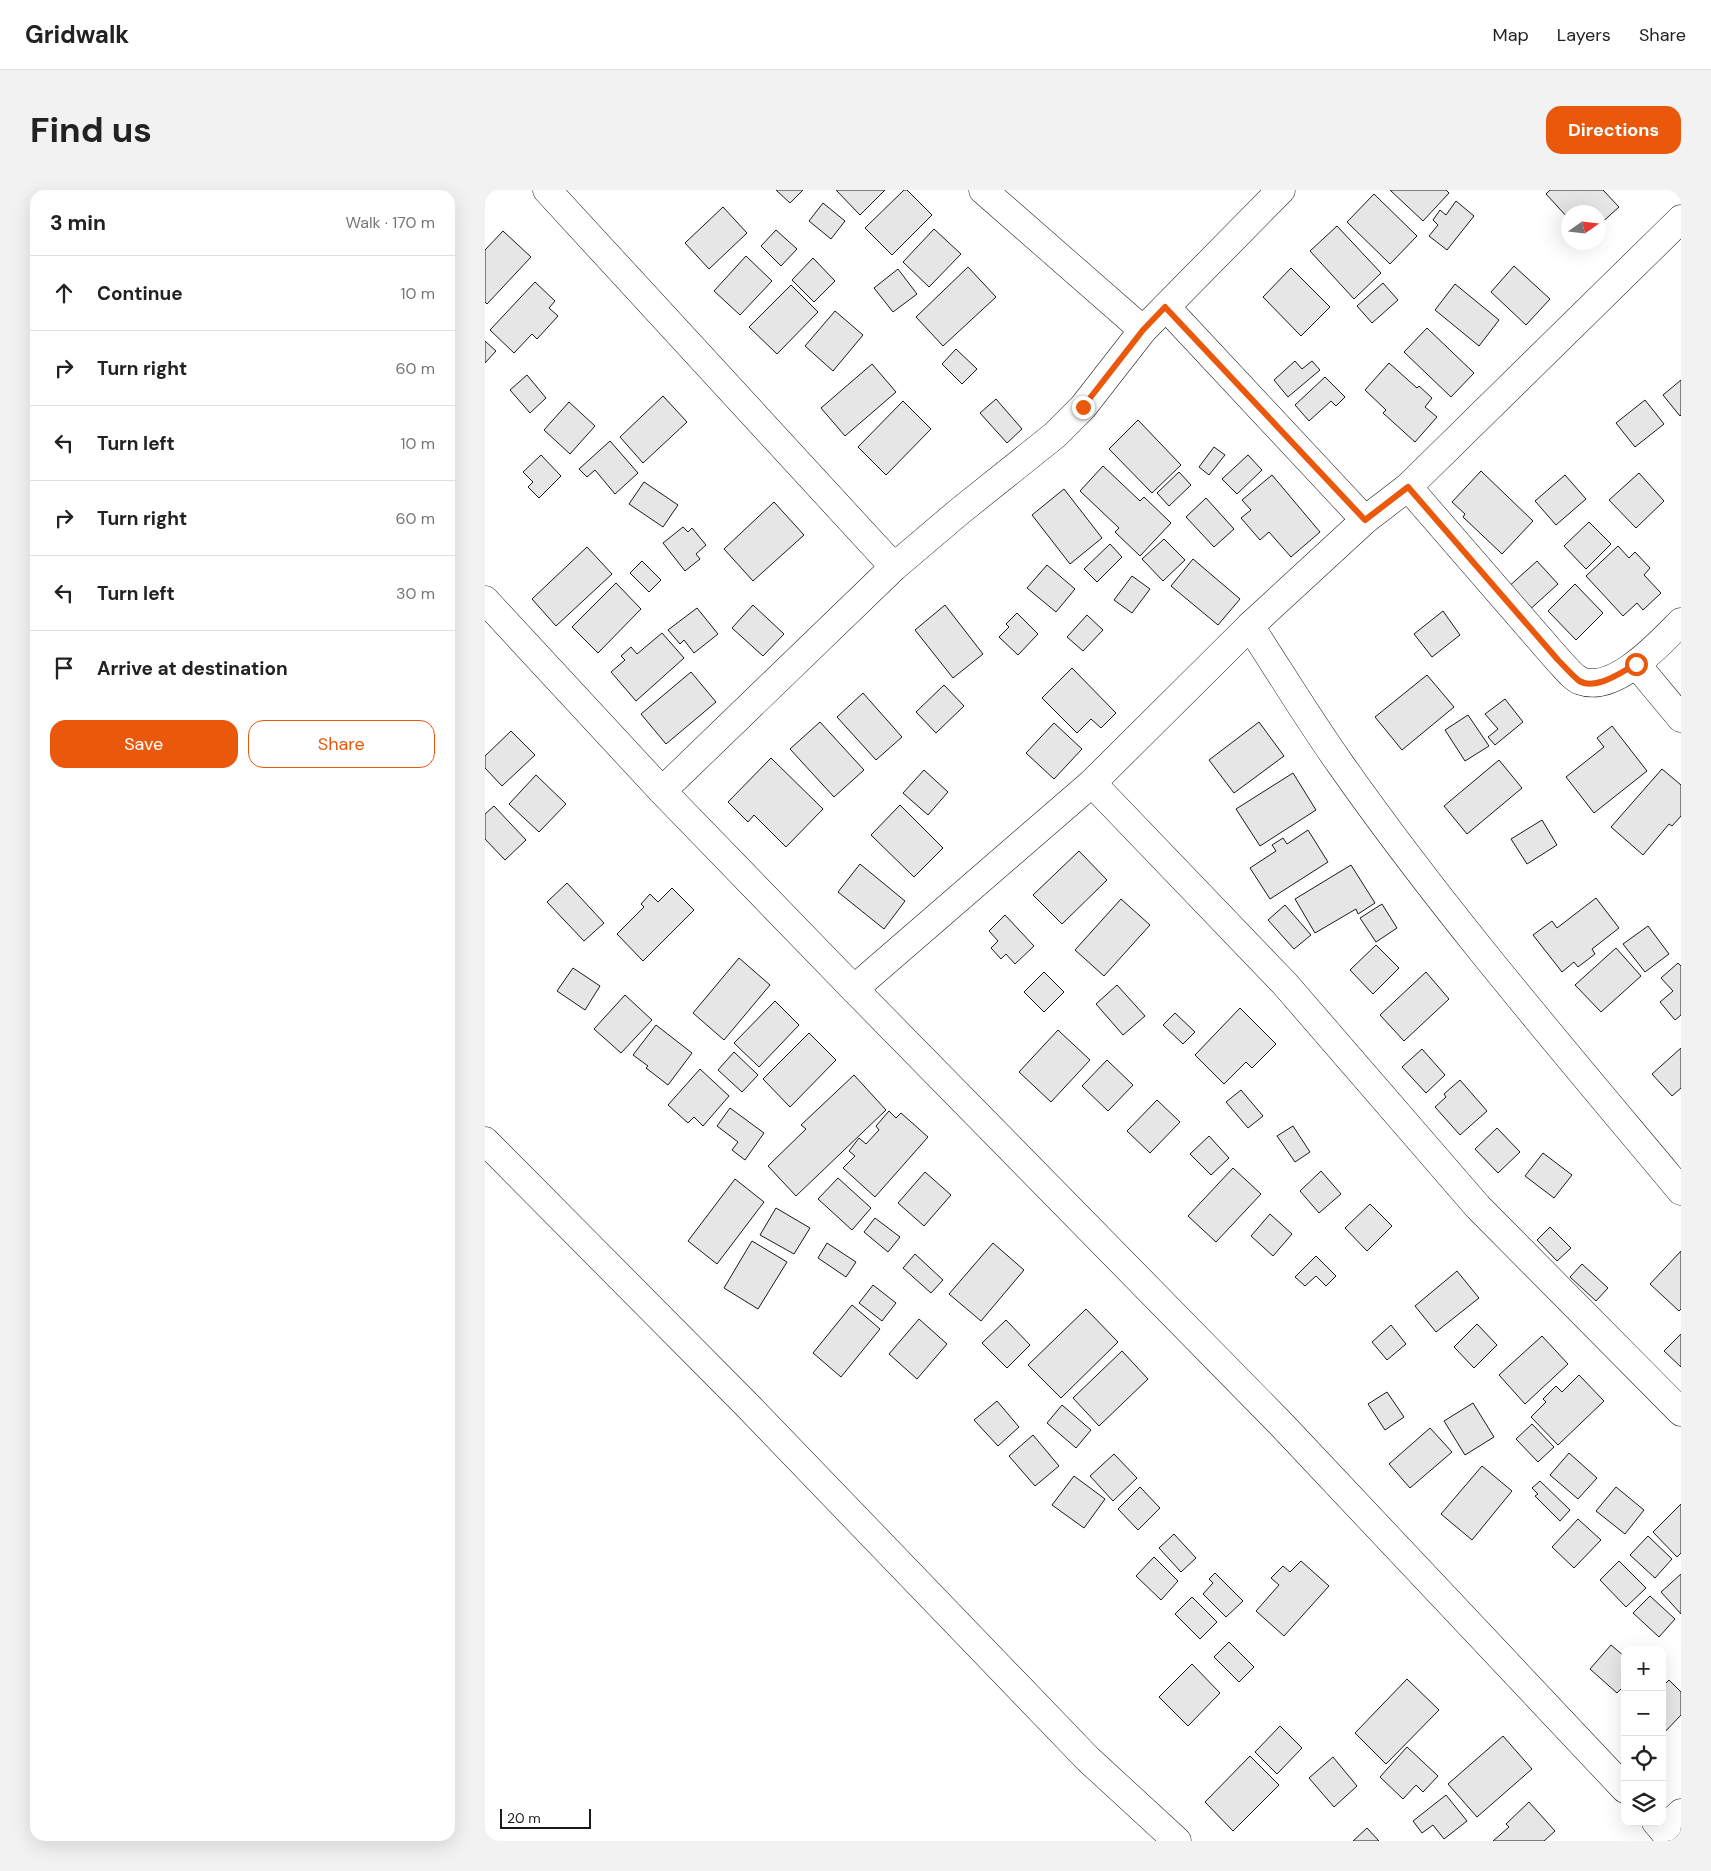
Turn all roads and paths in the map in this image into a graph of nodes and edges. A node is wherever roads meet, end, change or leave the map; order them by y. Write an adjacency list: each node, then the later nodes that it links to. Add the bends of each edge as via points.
1 (547, 190): 9 (street)
2 (983, 190): 6 (street)
3 (1281, 190): 5 (street)
4 (1681, 220): 7 (street)
5 (1165, 307): 6 (street); 8 (street)
6 (1143, 330): 9 (street, via 1083,407 1055,435)
7 (1408, 487): 8 (street); 13 (street, via 1579,681 1594,683 1611,679)
8 (1365, 520): 12 (street)
9 (894, 567): 16 (street)
10 (485, 600): 16 (street)
11 (1681, 622): 13 (street)
12 (1250, 626): 15 (street); 19 (street, via 1341,765 1435,891)
13 (1636, 664): 14 (street)
14 (1681, 718)
15 (1092, 783): 17 (street); 20 (street, via 1285,984 1478,1206)
16 (662, 791): 17 (street)
17 (854, 989): 21 (street, via 1281,1424)
18 (485, 1141): 22 (street, via 753,1411 1088,1759)
19 (1681, 1190)
20 (1681, 1412)
21 (1621, 1784)
22 (1177, 1841)

